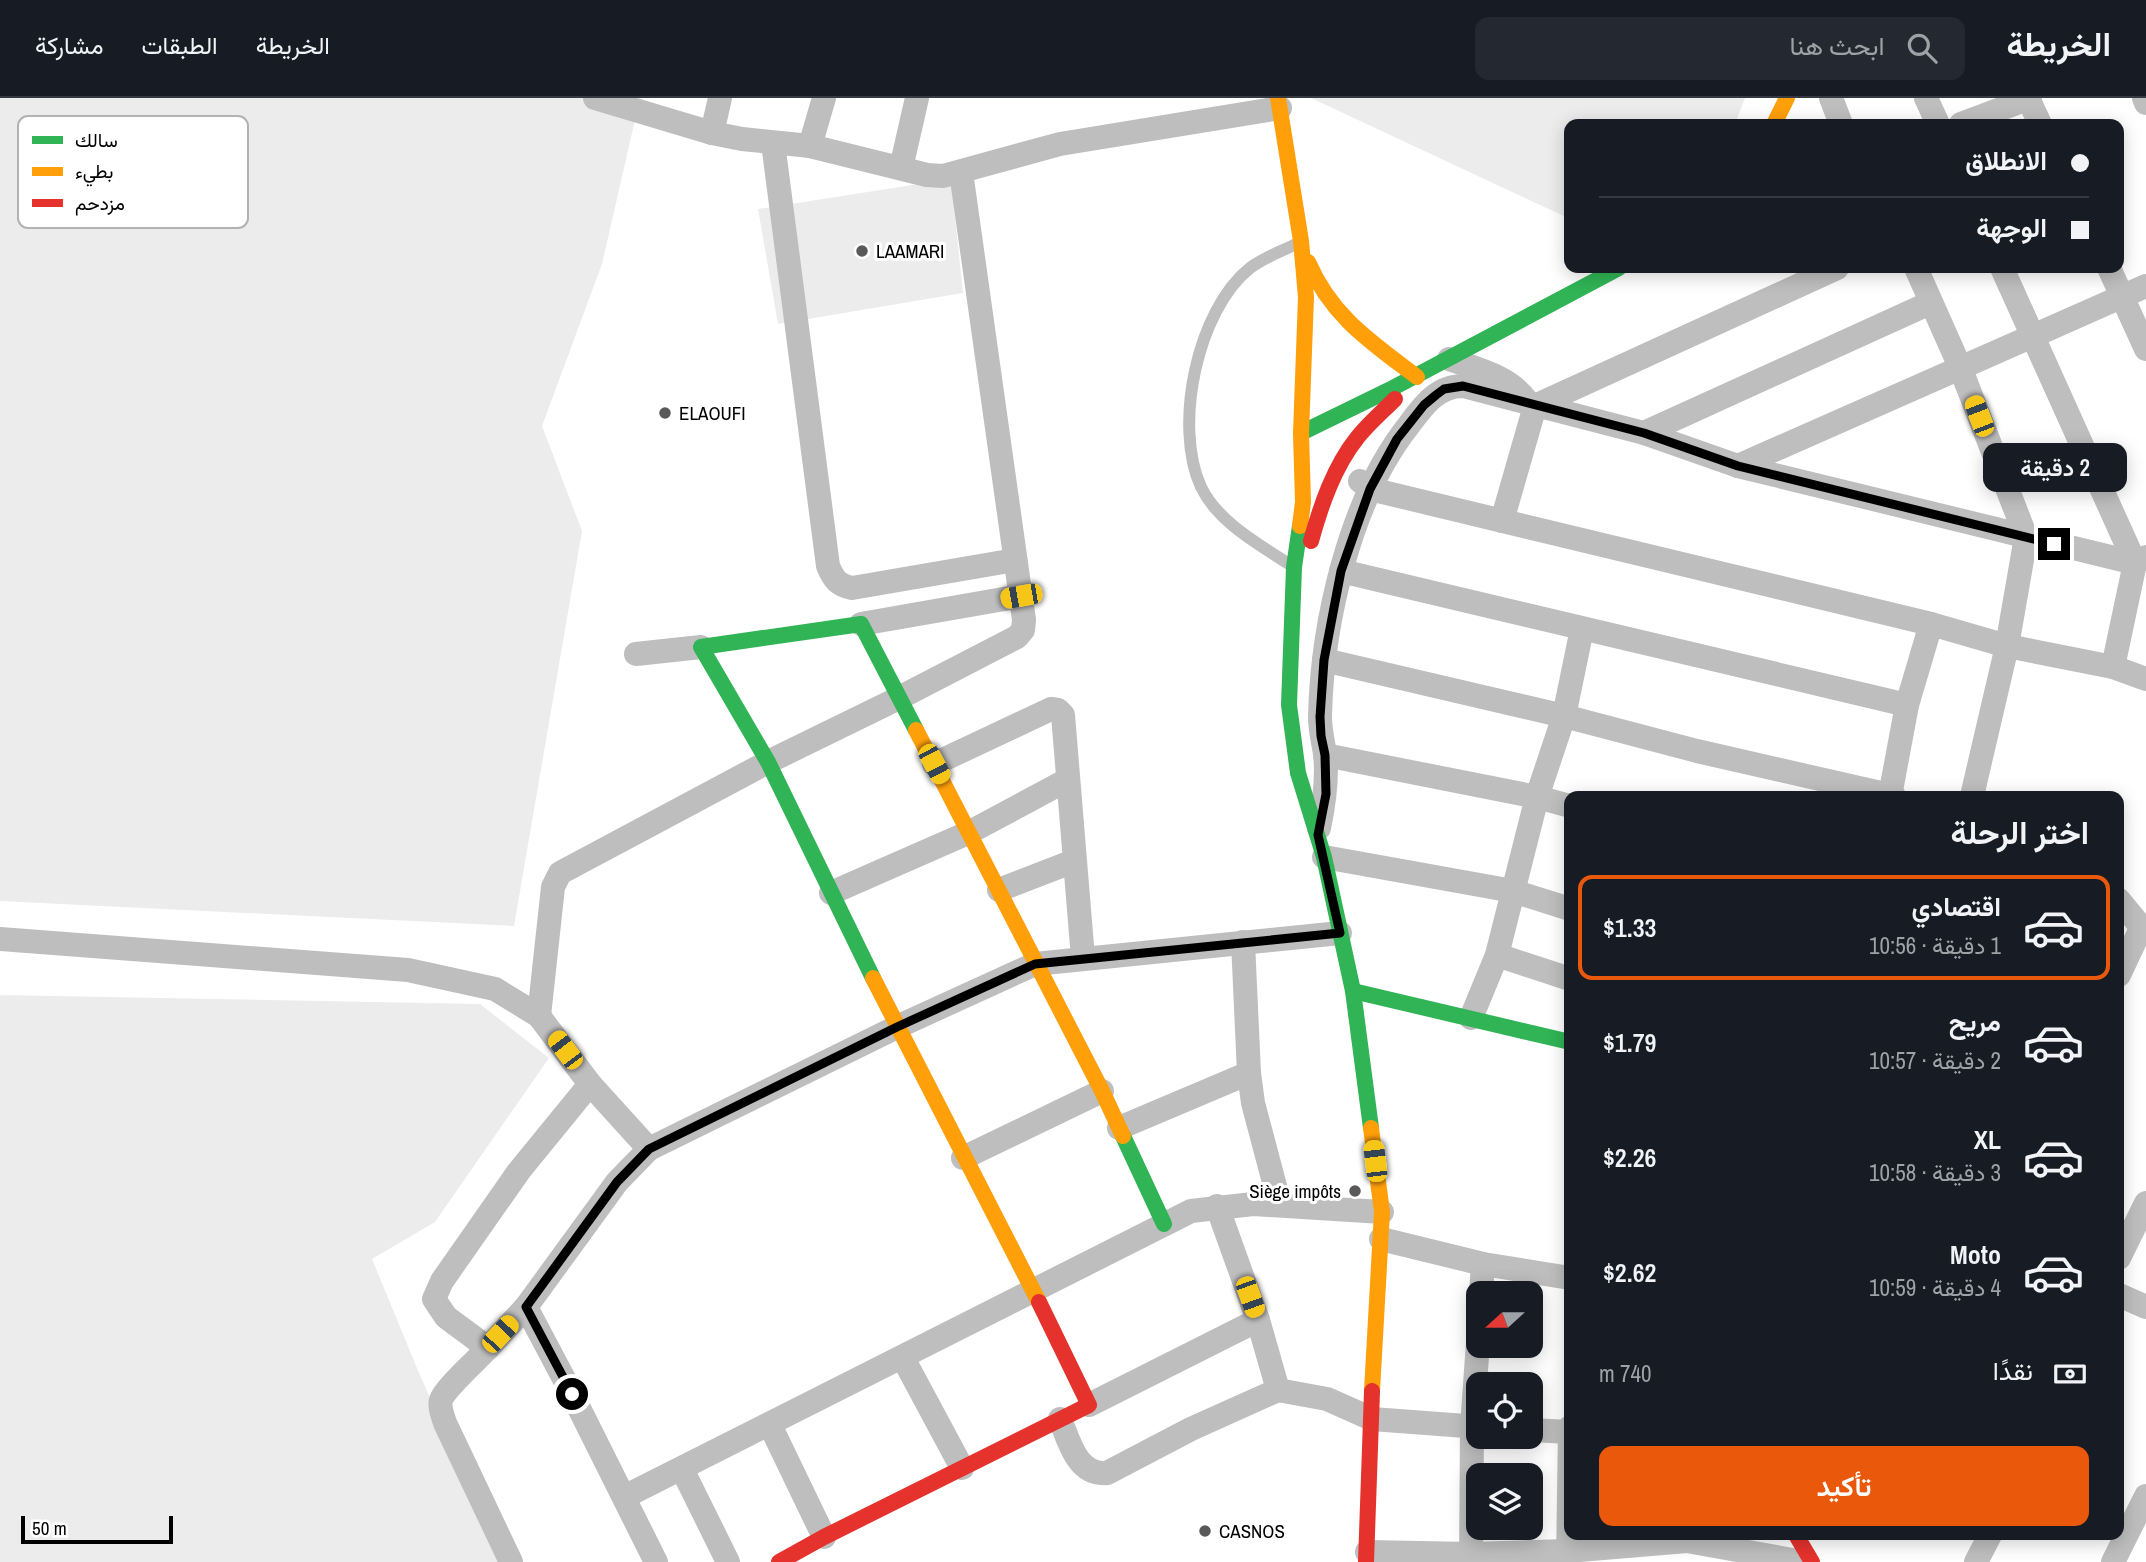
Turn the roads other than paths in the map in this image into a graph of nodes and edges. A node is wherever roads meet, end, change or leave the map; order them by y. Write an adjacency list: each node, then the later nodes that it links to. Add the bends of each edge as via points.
1 (594, 98): 12 (street)
2 (720, 98): 18 (street)
3 (824, 98): 20 (street)
4 (917, 98): 21 (street)
5 (1787, 98): 13 (street)
6 (1831, 98): 14 (street)
7 (1926, 98): 15 (street)
8 (2028, 98): 16 (street); 17 (street)
9 (2144, 98): 11 (street)
10 (1279, 103): 22 (street, via 1060,144); 23 (street)
11 (2146, 103)
12 (645, 105): 18 (street)
13 (1776, 119)
14 (1839, 119)
15 (1936, 119)
16 (1974, 119)
17 (2038, 119)
18 (712, 133): 19 (street)
19 (774, 143): 20 (street); 45 (street, via 833,578 852,588)
20 (810, 146): 21 (street)
21 (901, 168): 22 (street, via 927,175)
22 (961, 172): 45 (street)
23 (1301, 241): 36 (street, via 1316,284 1329,304 1355,330); 38 (street, via 1306,297); 47 (lane, via 1250,268 1219,306 1203,337 1189,417 1201,487 1217,510 1250,540)
24 (1610, 273): 34 (street)
25 (1826, 273): 37 (street)
26 (1918, 273): 31 (street)
27 (2004, 273): 32 (street)
28 (2112, 273): 30 (street)
29 (2146, 286): 30 (street)
30 (2123, 296): 32 (street); 33 (street)
31 (1930, 303): 35 (street); 39 (street)
32 (2032, 335): 35 (street); 46 (street)
33 (2146, 349)
34 (1449, 359): 36 (street); 37 (street, via 1500,378)
35 (1960, 367): 41 (street); 44 (street)
36 (1418, 377): 38 (street); 40 (street, via 1356,439)
37 (1532, 405): 39 (street); 42 (street, via 1463,386 1444,389 1424,405 1397,439); 43 (street)
38 (1301, 433): 47 (street, via 1303,502)
39 (1644, 433): 41 (street)
40 (1340, 465): 42 (street); 50 (street, via 1315,525)
41 (1738, 466): 44 (street)
42 (1370, 489): 43 (street); 48 (street)
43 (1502, 521): 52 (street)
44 (2026, 537): 46 (street); 54 (street)
45 (1015, 560): 49 (street)
46 (2141, 560): 58 (street)
47 (1294, 567): 50 (street)
48 (1341, 571): 53 (street); 57 (street)
49 (1021, 596): 51 (street); 60 (street, via 1023,631 1017,638)
50 (1293, 614): 73 (street, via 1289,705 1298,773)
51 (860, 624): 55 (street); 60 (street)
52 (1931, 624): 54 (street); 61 (street)
53 (1582, 629): 61 (street); 62 (street)
54 (2007, 646): 58 (street); 69 (street)
55 (701, 647): 56 (street); 64 (street)
56 (636, 654)
57 (1324, 660): 62 (street); 63 (street, via 1320,717)
58 (2113, 667): 59 (street)
59 (2146, 679)
60 (899, 698): 64 (street); 65 (street)
61 (1907, 705): 68 (street)
62 (1563, 716): 67 (street); 70 (street)
63 (1325, 755): 70 (street); 73 (street)
64 (768, 762): 77 (street); 90 (street, via 560,873 553,887)
65 (934, 764): 66 (street, via 1051,709 1063,715); 72 (street)
66 (1067, 780): 72 (street); 74 (street)
67 (1870, 791)
68 (1893, 791)
69 (1973, 791)
70 (1537, 797): 71 (street); 76 (street)
71 (1564, 804)
72 (970, 832): 75 (street); 77 (street)
73 (1321, 846): 76 (street); 81 (street)
74 (1074, 861): 75 (street); 85 (street)
75 (999, 890): 86 (street)
76 (1513, 891): 79 (street); 84 (street)
77 (831, 893): 92 (street)
78 (2124, 906): 80 (street)
79 (1564, 907)
80 (2144, 929): 87 (street)
81 (1340, 933): 83 (street); 89 (street)
82 (0, 939): 90 (street, via 408,970 495,989)
83 (1243, 942): 85 (street); 94 (street)
84 (1497, 955): 88 (street); 91 (street)
85 (1083, 958): 86 (street)
86 (1035, 964): 92 (street); 96 (street)
87 (2124, 966)
88 (1564, 977)
89 (1353, 991): 91 (street); 103 (street)
90 (539, 1016): 95 (street)
91 (1471, 1018): 93 (street)
92 (897, 1027): 98 (street); 99 (street)
93 (1564, 1039)
94 (1249, 1073): 97 (street); 101 (street)
95 (590, 1084): 98 (street); 115 (street, via 519,1171 436,1291 434,1299 446,1317)
96 (1102, 1091): 97 (street); 99 (street)
97 (1119, 1128): 104 (street)
98 (649, 1149): 112 (street, via 617,1182)
99 (963, 1158): 110 (street)
100 (2146, 1202): 106 (street)
101 (1280, 1205): 102 (street); 103 (street)
102 (1217, 1206): 104 (street, via 1191,1210); 114 (street)
103 (1382, 1212): 105 (street)
104 (1164, 1224): 110 (street)
105 (1381, 1239): 107 (street); 120 (street)
106 (2124, 1248)
107 (1483, 1264): 108 (street); 109 (street)
108 (1564, 1277)
109 (1482, 1281)
110 (1034, 1291): 116 (street); 118 (street)
111 (2124, 1297): 113 (street)
112 (526, 1307): 115 (street); 129 (street)
113 (2146, 1307)
114 (1258, 1320): 117 (street); 118 (street)
115 (488, 1348): 138 (street, via 447,1391 441,1409)
116 (903, 1358): 121 (street); 126 (street)
117 (1278, 1390): 119 (street, via 1107,1473 1097,1474 1082,1465); 120 (street, via 1327,1399)
118 (1088, 1405): 119 (street)
119 (1060, 1419): 126 (street)
120 (1372, 1419): 122 (street); 135 (street)
121 (770, 1425): 127 (street); 130 (street)
122 (1466, 1426)
123 (1543, 1431): 124 (street)
124 (1564, 1432)
125 (1474, 1449): 136 (street)
126 (961, 1468): 130 (street)
127 (682, 1469): 129 (street); 140 (street)
128 (2146, 1496): 144 (street)
129 (624, 1497): 139 (street)
130 (824, 1537): 141 (street)
131 (1799, 1540): 143 (street)
132 (1988, 1540): 137 (street)
133 (1687, 1552): 134 (street); 142 (street)
134 (1568, 1556): 136 (street)
135 (1366, 1557): 136 (street)
136 (1471, 1558)
137 (1978, 1561)
138 (510, 1562)
139 (656, 1562)
140 (728, 1562)
141 (779, 1562)
142 (1804, 1562)
143 (1812, 1562)
144 (2113, 1562)

